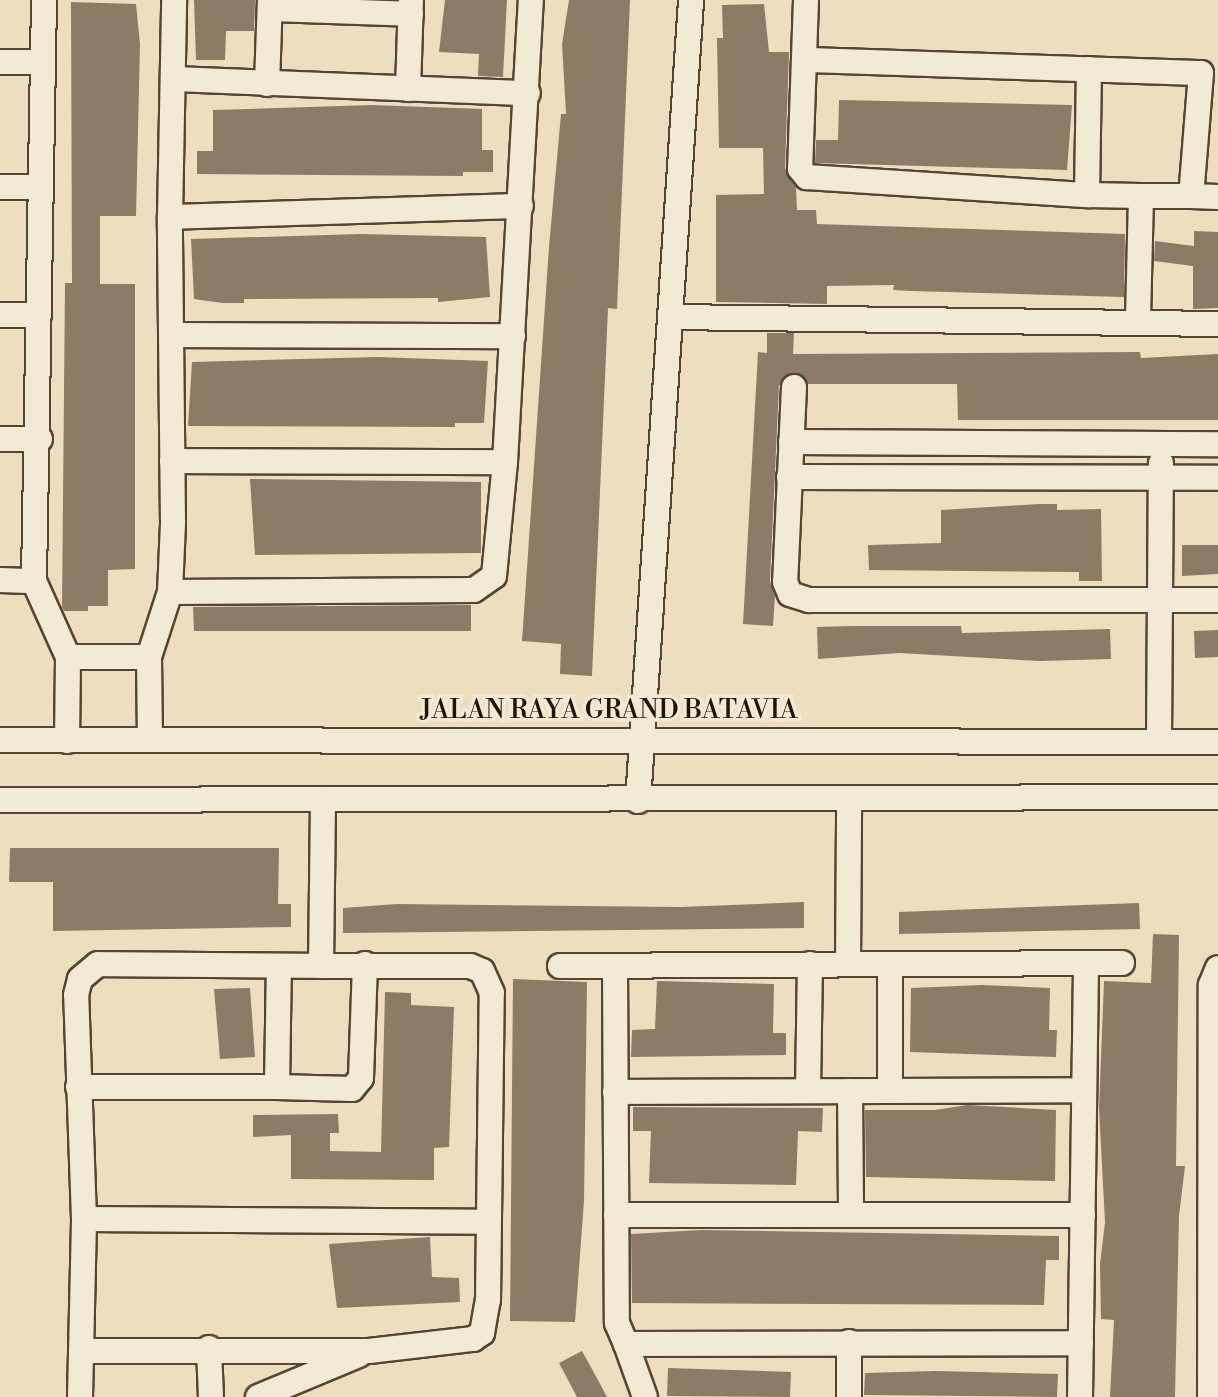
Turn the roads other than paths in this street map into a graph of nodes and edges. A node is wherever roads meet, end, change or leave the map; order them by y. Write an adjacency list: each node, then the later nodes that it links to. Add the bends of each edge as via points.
1 (44, 0): 10 (street)
2 (174, 0): 13 (street)
3 (531, 0): 16 (street)
4 (691, 0): 27 (street)
5 (806, 0): 8 (street)
6 (270, 5): 7 (street); 14 (street)
7 (411, 7): 15 (street)
8 (806, 60): 11 (street); 19 (street, via 800,169 807,177)
9 (0, 62): 10 (street)
10 (42, 62): 18 (street)
11 (1089, 69): 12 (street); 19 (street)
12 (1209, 72): 21 (street)
13 (174, 79): 14 (street); 24 (street)
14 (267, 84): 15 (street)
15 (408, 89): 16 (street)
16 (528, 93): 23 (street)
17 (0, 187): 18 (street)
18 (39, 187): 26 (street)
19 (1087, 195): 20 (street)
20 (1141, 196): 21 (street); 28 (street)
21 (1191, 196): 22 (street)
22 (1218, 197)
23 (521, 206): 24 (street); 31 (street)
24 (170, 217): 30 (street)
25 (0, 314): 26 (street)
26 (39, 315): 34 (street)
27 (670, 317): 28 (street); 54 (street)
28 (1138, 323): 29 (street)
29 (1218, 324)
30 (172, 335): 31 (street); 38 (street)
31 (513, 336): 39 (street)
32 (794, 387): 35 (street)
33 (0, 439): 34 (street)
34 (40, 439): 44 (street)
35 (791, 442): 36 (street); 40 (street)
36 (1161, 443): 37 (street); 41 (street)
37 (1218, 444)
38 (172, 461): 39 (street); 45 (street)
39 (505, 462): 45 (street, via 498,562 494,576 474,590)
40 (789, 477): 41 (street); 46 (street, via 785,582 790,594 801,599)
41 (1161, 478): 42 (street); 46 (street)
42 (1218, 478)
43 (0, 580): 44 (street)
44 (34, 581): 48 (street)
45 (170, 593): 49 (street)
46 (1160, 600): 47 (street); 50 (street)
47 (1218, 600)
48 (68, 657): 49 (street); 53 (street)
49 (149, 657): 52 (street)
50 (1159, 739): 54 (street, JALAN RAYA GRAND BATAVIA); 55 (street, JALAN RAYA GRAND BATAVIA)
51 (0, 740): 53 (street, JALAN RAYA GRAND BATAVIA)
52 (150, 740): 53 (street, JALAN RAYA GRAND BATAVIA); 54 (street, JALAN RAYA GRAND BATAVIA)
53 (67, 741)
54 (643, 741): 58 (street)
55 (1218, 742)
56 (1218, 797): 60 (street)
57 (0, 800): 59 (street)
58 (638, 801): 59 (street); 60 (street)
59 (323, 802): 68 (street)
60 (849, 802): 65 (street)
61 (1086, 963): 62 (street); 66 (street); 77 (street)
62 (1122, 963)
63 (365, 964): 68 (street); 73 (street, via 361,1078 352,1089); 85 (street, via 470,966 487,979 493,1011)
64 (810, 964): 65 (street); 70 (street); 75 (street)
65 (848, 964): 66 (street)
66 (890, 965): 76 (street)
67 (279, 966): 68 (street); 72 (street, via 98,964 88,969 76,995); 73 (street)
68 (321, 966)
69 (560, 966): 70 (street)
70 (615, 966): 79 (street)
71 (1218, 968): 74 (street, via 1211,985)
72 (78, 1087): 73 (street); 84 (street)
73 (277, 1087)
74 (1214, 1089): 81 (street)
75 (808, 1090): 78 (street); 79 (street)
76 (890, 1090): 77 (street); 78 (street)
77 (1084, 1090): 83 (street)
78 (850, 1091): 80 (street)
79 (615, 1092): 82 (street)
80 (850, 1214): 82 (street); 83 (street)
81 (1214, 1214): 89 (street)
82 (616, 1215): 88 (street, via 617,1322)
83 (1083, 1215): 87 (street)
84 (84, 1219): 85 (street); 91 (street)
85 (487, 1222): 92 (street, via 488,1300 482,1333 473,1339)
86 (849, 1342): 87 (street); 88 (street); 97 (street)
87 (1081, 1343): 98 (street)
88 (626, 1344): 96 (street)
89 (1214, 1344): 99 (street)
90 (209, 1348): 91 (street); 92 (street); 94 (street)
91 (82, 1351): 93 (street)
92 (369, 1351): 95 (street)
93 (80, 1397)
94 (211, 1397)
95 (258, 1397)
96 (645, 1397)
97 (849, 1397)
98 (1080, 1397)
99 (1210, 1397)

